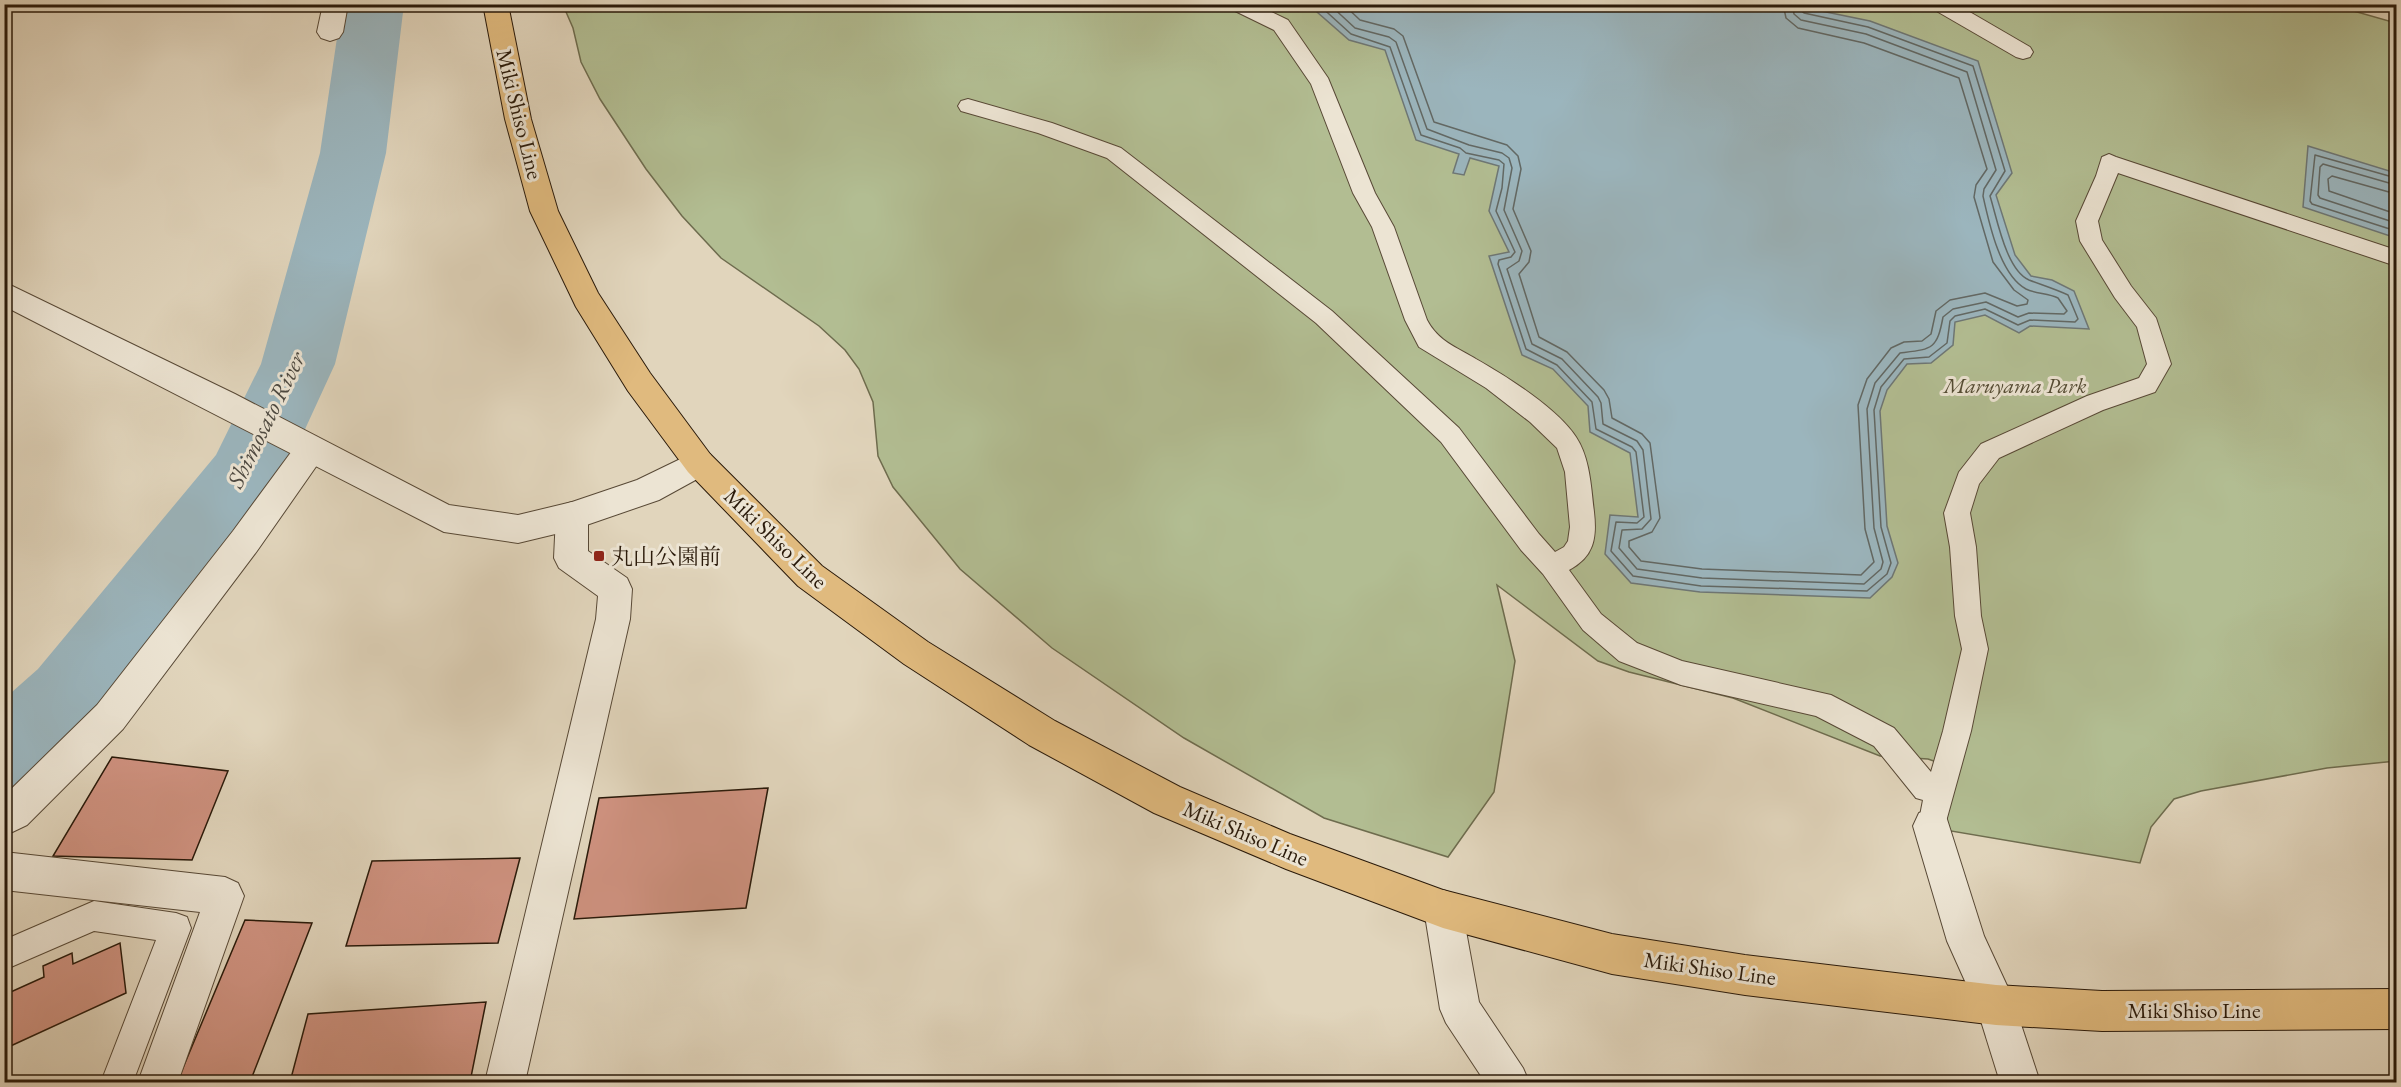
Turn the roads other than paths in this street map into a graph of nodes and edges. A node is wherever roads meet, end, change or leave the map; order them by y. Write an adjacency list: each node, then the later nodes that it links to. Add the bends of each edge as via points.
1 (336, 4): 5 (street)
2 (495, 4): 11 (main road, Miki Shiso Line, via 518,119 544,211 586,299 639,382)
3 (1238, 4): 13 (lane, via 1281,25 1321,83 1364,193 1383,227 1416,320 1428,341 1494,381 1539,415 1567,443 1577,472 1583,527 1573,555)
4 (1940, 4): 6 (lane)
5 (330, 32)
6 (2023, 52)
7 (968, 106): 13 (lane, via 1114,153 1324,317 1450,435)
8 (2397, 258): 14 (lane, via 2109,162 2107,176 2087,221 2091,241 2148,324 2159,364 2147,385 2095,403 1990,451 1968,479 1957,513 1975,649)
9 (4, 293): 10 (street)
10 (311, 449): 12 (street, via 444,518 518,529); 15 (street, via 110,717)
11 (699, 462): 12 (street, via 648,490); 17 (main road, Miki Shiso Line, via 810,576 916,653 1042,733 1177,804 1286,851)
12 (572, 516): 23 (street, via 571,558 615,589 613,619)
13 (1552, 566): 14 (lane, via 1592,622 1628,652 1681,673 1821,704 1884,737 1926,788)
14 (1935, 808): 19 (street, via 1966,941)
15 (4, 818)
16 (4, 871): 22 (street, via 225,896)
17 (1443, 909): 19 (main road, Miki Shiso Line, via 1612,954 1745,975); 24 (street, via 1460,1009)
18 (4, 955): 21 (lane, via 94,916 176,928)
19 (1996, 1005): 20 (main road, Miki Shiso Line, via 2102,1011); 25 (street)
20 (2397, 1009)
21 (117, 1083)
22 (158, 1083)
23 (505, 1083)
24 (1509, 1083)
25 (2020, 1083)

